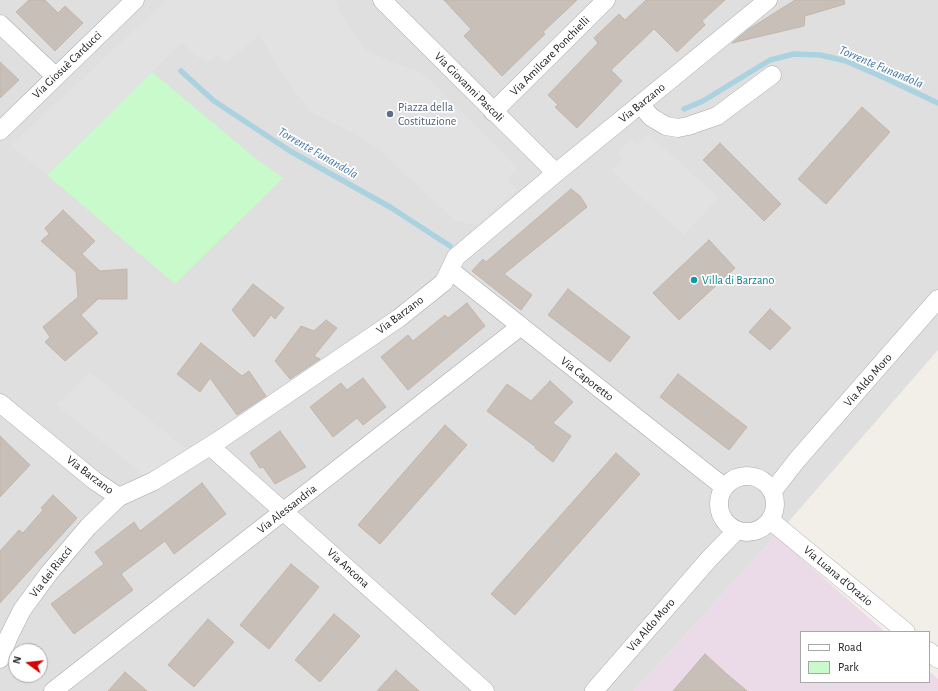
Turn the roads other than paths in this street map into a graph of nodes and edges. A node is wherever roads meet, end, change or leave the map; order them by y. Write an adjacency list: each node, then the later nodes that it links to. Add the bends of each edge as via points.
1 (135, 0): 7 (street, Via Giosuè Carducci)
2 (382, 0): 9 (street, Via Giovanni Pascoli)
3 (606, 0): 9 (street, Via Amilcare Ponchielli)
4 (768, 0): 8 (street, Via Barzano)
5 (0, 24): 7 (street)
6 (772, 75): 8 (street, via 717,116 688,126 666,126 651,117)
7 (55, 76): 10 (street, Via Giosuè Carducci)
8 (640, 104): 11 (street, Via Barzano)
9 (493, 112): 11 (street, Via Giovanni Pascoli)
10 (0, 131)
11 (556, 173): 12 (street, Via Barzano, via 456,257)
12 (450, 270): 14 (street, Via Caporetto); 16 (street, Via Barzano, via 444,282 399,318)
13 (938, 299): 17 (street, Via Aldo Moro)
14 (521, 326): 19 (street, Via Caporetto); 22 (street, Via Alessandria)
15 (0, 403): 21 (street, Via Barzano, via 95,481)
16 (210, 446): 21 (street, Via Barzano, via 154,481); 22 (street, Via Ancona)
17 (797, 460): 18 (street, Via Aldo Moro); 20 (street, Via Aldo Moro)
18 (759, 479): 19 (street, via 744,476); 20 (street)
19 (724, 487): 24 (street, via 719,499 720,511)
20 (772, 492): 23 (street, via 774,511)
21 (119, 497): 27 (street, Via dei Riacci, via 88,527 35,591 22,610)
22 (284, 511): 29 (street, Via Alessandria); 30 (street, Via Ancona)
23 (770, 520): 24 (street, via 755,530 746,532); 25 (street, Via Luana d'Orazio)
24 (731, 526): 31 (street, Via Aldo Moro, via 709,559)
25 (905, 631)
26 (930, 652): 28 (street)
27 (0, 659)
28 (938, 659)
29 (53, 691)
30 (486, 691)
31 (594, 691)

